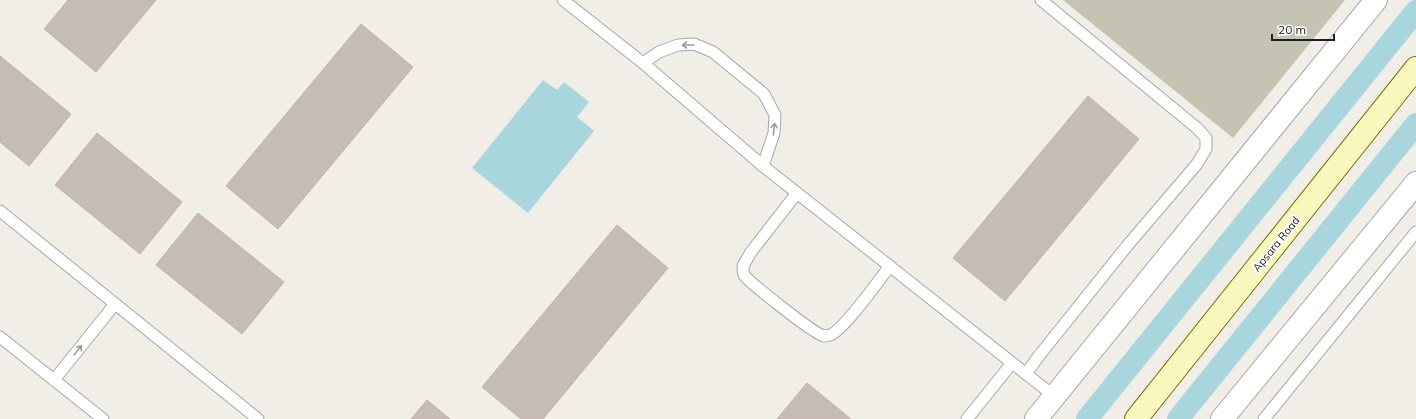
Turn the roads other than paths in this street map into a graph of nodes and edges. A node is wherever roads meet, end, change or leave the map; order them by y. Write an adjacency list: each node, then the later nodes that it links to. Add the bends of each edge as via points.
1 (563, 0): 4 (lane)
2 (1041, 0): 15 (lane, via 1197,128 1206,138 1206,148 1197,164)
3 (1376, 0): 17 (street)
4 (643, 63): 6 (lane); 6 (lane, one-way to 4, via 774,133 775,115 764,94 713,52 694,44 678,45 660,52)
5 (1416, 68): 22 (street, Apsara Road)
6 (763, 166): 8 (lane)
7 (1416, 183): 23 (street)
8 (797, 194): 11 (lane); 11 (lane, via 743,266 745,275 762,291 812,330 824,336 831,335 841,327)
9 (0, 211): 12 (lane)
10 (1416, 232): 24 (lane)
11 (890, 266): 14 (lane)
12 (115, 304): 16 (lane, one-way to 12); 19 (lane)
13 (0, 337): 16 (lane)
14 (1012, 363): 15 (lane); 20 (lane)
15 (1026, 374): 17 (lane)
16 (54, 380): 18 (lane)
17 (1054, 396): 21 (street)
18 (102, 419)
19 (258, 419)
20 (967, 419)
21 (1036, 419)
22 (1136, 419)
23 (1222, 419)
24 (1264, 419)

